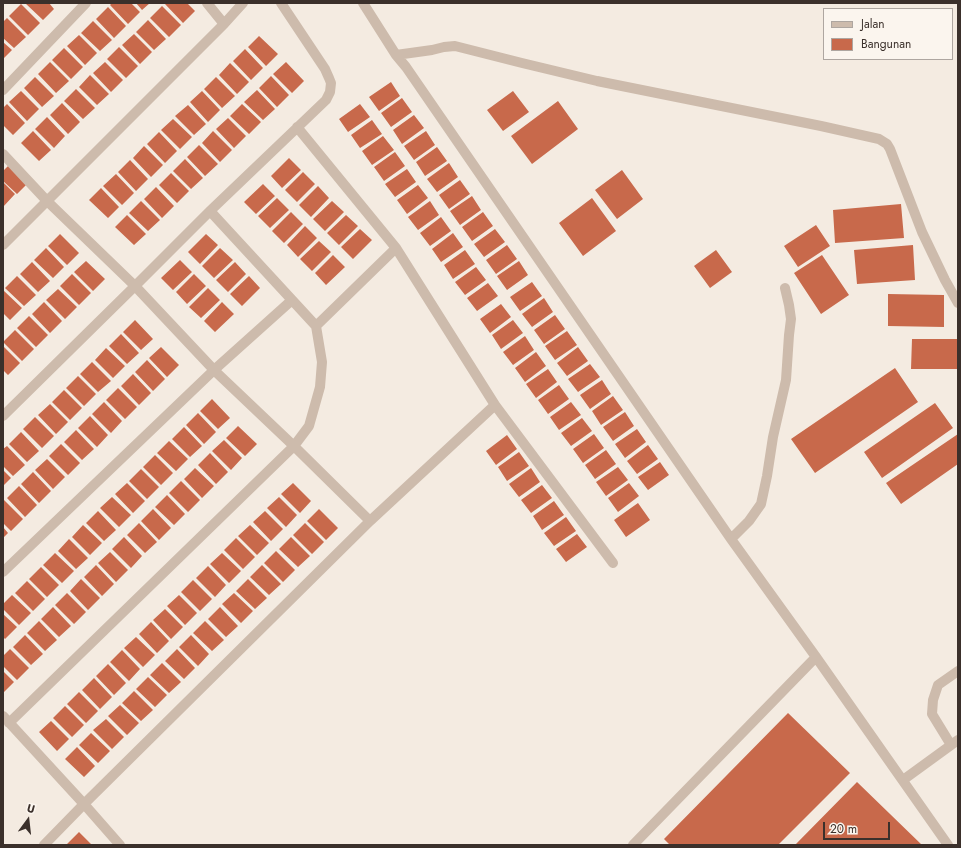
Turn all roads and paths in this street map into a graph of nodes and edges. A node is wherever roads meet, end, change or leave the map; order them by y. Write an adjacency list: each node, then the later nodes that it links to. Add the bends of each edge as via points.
1 (86, 3): 8 (street)
2 (207, 3): 6 (street)
3 (243, 3): 6 (street)
4 (281, 3): 9 (street, via 325,69 331,84 326,100)
5 (363, 3): 7 (street)
6 (224, 24): 11 (street)
7 (396, 55): 18 (street, via 455,46 597,81 879,140 890,149 922,232); 25 (street)
8 (3, 90)
9 (297, 127): 12 (street); 14 (street)
10 (3, 154): 11 (street)
11 (46, 201): 13 (street); 15 (street)
12 (210, 211): 15 (street); 17 (street)
13 (3, 245)
14 (396, 248): 19 (street); 21 (street)
15 (135, 286): 20 (street); 22 (street)
16 (785, 288): 25 (street, via 792,319 786,380 761,504)
17 (292, 300): 19 (street); 20 (street)
18 (958, 303)
19 (316, 326): 23 (street, via 322,362 320,387 309,426)
20 (214, 370): 23 (street); 27 (street)
21 (495, 404): 24 (street); 26 (street)
22 (3, 416)
23 (294, 446): 24 (street); 30 (street)
24 (370, 521): 33 (street)
25 (731, 540): 28 (street)
26 (612, 563)
27 (3, 572)
28 (816, 657): 32 (street); 36 (street)
29 (958, 671): 31 (street, via 938,686 932,714)
30 (6, 720): 33 (street)
31 (955, 743): 32 (street)
32 (903, 780): 37 (street)
33 (84, 804): 34 (street); 35 (street)
34 (44, 845)
35 (120, 845)
36 (634, 845)
37 (948, 845)

